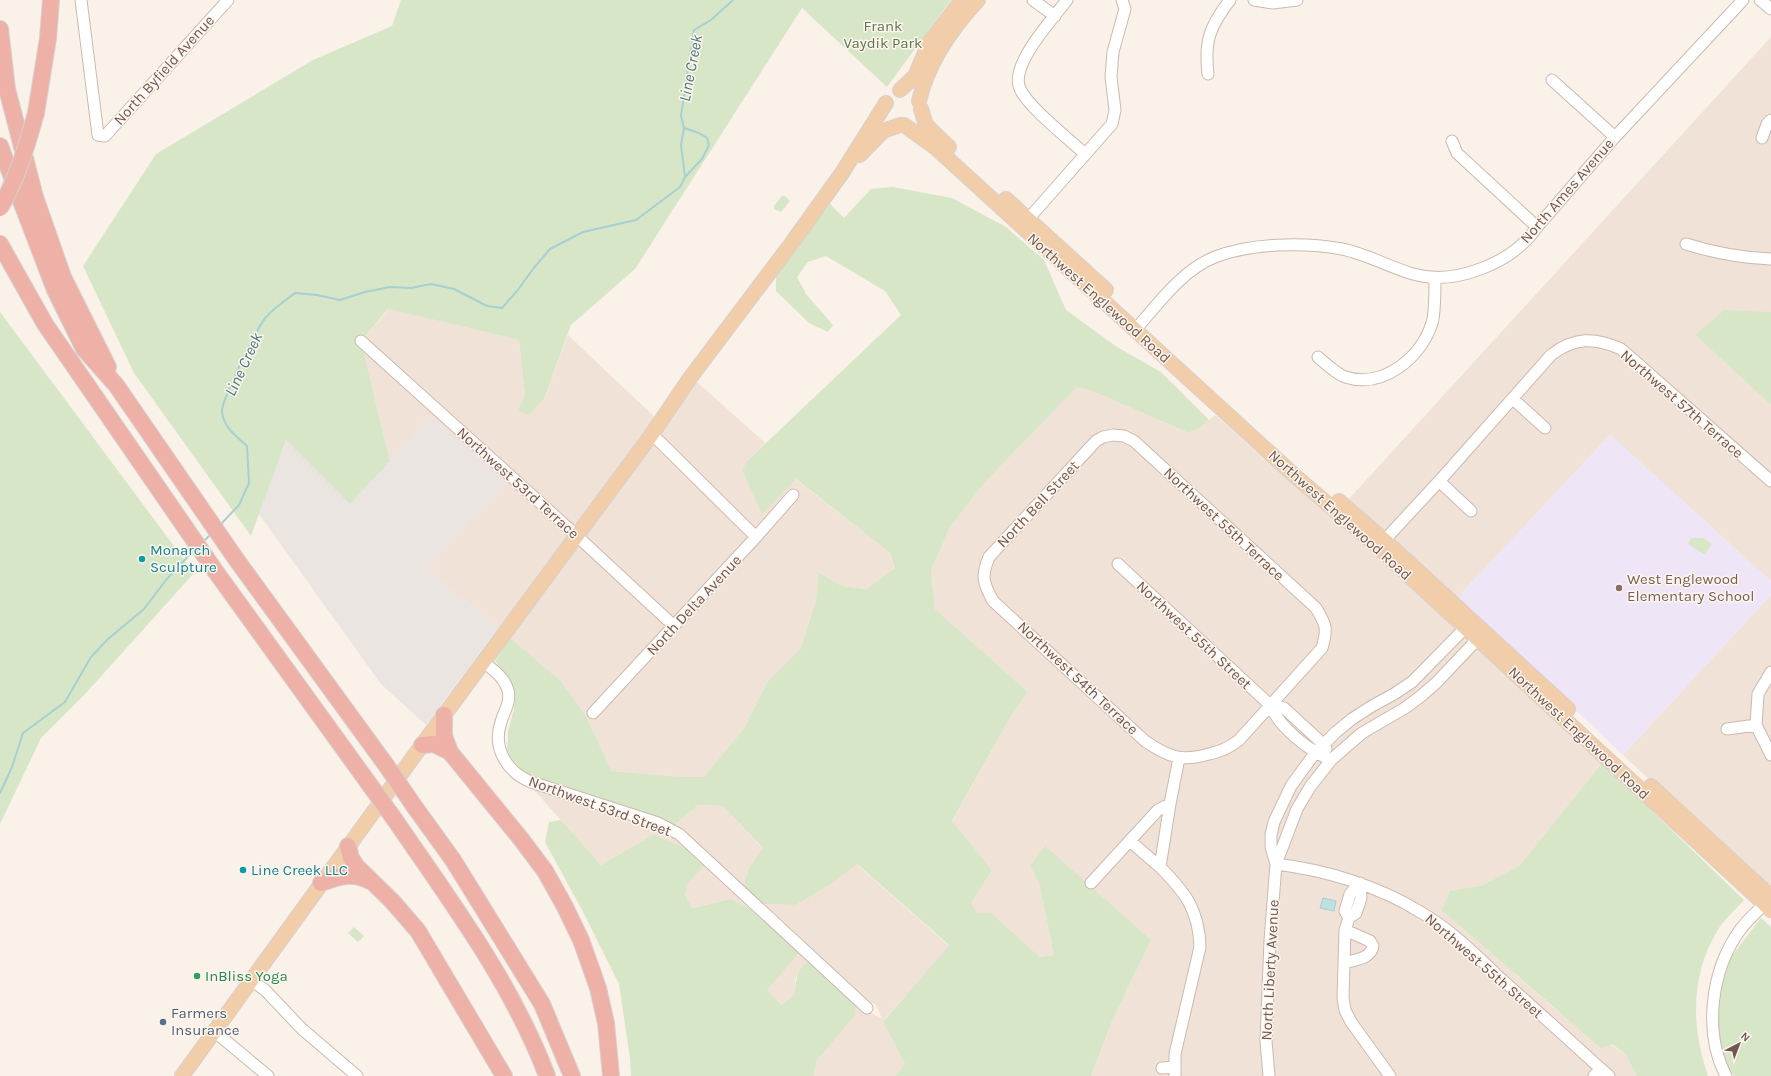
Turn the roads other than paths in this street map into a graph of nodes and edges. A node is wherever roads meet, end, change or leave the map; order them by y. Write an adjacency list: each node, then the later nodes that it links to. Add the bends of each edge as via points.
1 (51, 0): 30 (highway, bridge, via 48,38 36,113 21,162)
2 (81, 0): 3 (street, North Byfield Avenue, via 98,135 105,136)
3 (228, 0)
4 (962, 0): 19 (main road, via 929,43 915,76)
5 (978, 0): 21 (main road, via 964,15 936,56 922,91)
6 (1033, 0): 15 (street)
7 (1067, 0): 15 (street)
8 (1122, 0): 28 (street, via 1125,9 1111,76 1115,110 1112,124)
9 (1230, 0): 17 (street, via 1210,30 1206,56)
10 (1254, 0): 11 (street, via 1273,3)
11 (1297, 0)
12 (1743, 0): 24 (street, North Ames Avenue)
13 (1760, 0): 14 (street)
14 (1771, 9)
15 (1055, 16): 28 (street, via 1027,54 1020,69 1020,89 1029,102)
16 (0, 29): 42 (highway, via 8,89 35,197 63,277)
17 (1208, 74)
18 (1552, 80): 24 (street)
19 (900, 90): 20 (main road, via 892,93); 21 (main road, via 912,92)
20 (886, 103): 23 (main road, via 886,111 890,118); 29 (main road)
21 (920, 105): 23 (main road, via 915,120); 31 (main road, Northwest Englewood Road, via 931,132)
22 (1771, 120): 25 (street)
23 (902, 125): 29 (main road, via 883,131); 31 (main road, Northwest Englewood Road, via 936,148)
24 (1615, 137): 32 (street, North Ames Avenue)
25 (1762, 138)
26 (1452, 140): 32 (street, via 1457,153)
27 (0, 146): 42 (highway, via 55,290 84,349)
28 (1085, 154): 31 (street)
29 (842, 173): 45 (main road, via 690,378)
30 (0, 208)
31 (1024, 223): 39 (main road, Northwest Englewood Road)
32 (1537, 227): 37 (street, North Ames Avenue, via 1529,239 1485,267 1459,275)
33 (0, 244): 38 (highway)
34 (1686, 244): 35 (street, via 1744,258)
35 (1771, 259)
36 (0, 268): 38 (highway)
37 (1435, 277): 39 (street, North Ames Avenue, via 1414,274 1341,249 1297,245 1251,248 1215,257 1191,271); 41 (street, via 1433,322 1408,362 1386,374 1358,378 1345,376 1333,370)
38 (46, 324): 96 (highway, bridge, via 216,572 395,820 484,952 535,1044)
39 (1138, 326): 53 (main road, Northwest Englewood Road, via 1309,475)
40 (361, 341): 51 (street, Northwest 53rd Terrace)
41 (1318, 357)
42 (116, 385): 97 (highway, bridge, via 236,559 453,860 542,1004)
43 (1513, 399): 44 (street); 47 (street, Northwest 57th Terrace, via 1562,346 1586,340 1610,344 1631,357); 48 (street)
44 (1545, 428)
45 (652, 434): 51 (main road); 52 (street)
46 (1113, 435): 55 (street, North Bell Street, via 1096,441 989,557 983,578); 60 (street, Northwest 55th Terrace, via 1124,436 1134,441 1316,608 1326,626 1322,648)
47 (1771, 481)
48 (1439, 482): 50 (street); 53 (street)
49 (792, 496): 52 (street, North Delta Avenue)
50 (1471, 511)
51 (578, 536): 56 (street, Northwest 53rd Terrace); 58 (main road)
52 (756, 537): 56 (street, North Delta Avenue)
53 (1381, 543): 57 (main road, Northwest Englewood Road)
54 (1118, 564): 60 (street, Northwest 55th Street)
55 (985, 587): 72 (street, Northwest 54th Terrace, via 993,600 1145,741 1156,749)
56 (674, 626): 61 (street, North Delta Avenue)
57 (1474, 630): 67 (street, North Liberty Avenue, via 1412,682 1366,710); 73 (street, North Liberty Avenue, via 1436,683 1405,708 1362,732); 83 (main road, Northwest Englewood Road)
58 (484, 662): 62 (main road); 87 (street, Northwest 53rd Street, via 502,678 508,688 508,704 501,720 498,738 502,755 511,770 531,782 658,823 679,834)
59 (1771, 672): 64 (street, via 1758,694)
60 (1270, 705): 63 (street, Northwest 55th Street, via 1284,708); 66 (street, Northwest 55th Street, via 1276,718); 72 (street, via 1228,749 1193,759)
61 (593, 713)
62 (444, 715): 68 (main road); 69 (highway, via 444,736)
63 (1298, 721): 66 (street); 67 (street, Northwest 55th Street)
64 (1756, 725): 65 (street); 71 (street)
65 (1727, 729)
66 (1290, 730): 70 (street, Northwest 55th Street)
67 (1323, 744): 70 (street, North Liberty Avenue); 73 (street, Northwest 55th Street)
68 (422, 745): 69 (highway, via 434,744); 76 (main road)
69 (450, 752): 98 (highway, via 545,871 564,905 581,940 598,988 606,1023)
70 (1315, 753): 73 (street, Northwest 55th Street); 77 (street, North Liberty Avenue, via 1291,786 1274,822 1271,847)
71 (1771, 755)
72 (1179, 758): 74 (street)
73 (1331, 760): 77 (street, North Liberty Avenue, via 1297,809)
74 (1170, 804): 75 (street, via 1158,810); 78 (street)
75 (1130, 841): 78 (street); 80 (street)
76 (348, 846): 79 (highway, via 351,858); 82 (main road)
77 (1276, 864): 81 (street, Northwest 55th Street); 99 (street, North Liberty Avenue, via 1266,1041)
78 (1160, 867): 90 (street, via 1188,898 1200,930 1200,947 1175,1054)
79 (370, 881): 82 (highway, via 346,875); 95 (highway, via 392,901 418,931)
80 (1091, 883)
81 (1360, 883): 84 (street, via 1350,894 1345,910 1349,918); 91 (street, Northwest 55th Street, via 1422,912 1443,927)
82 (322, 884): 86 (main road)
83 (1769, 902): 101 (street, via 1740,930 1721,964 1712,1002 1713,1035 1718,1062)
84 (1345, 930): 85 (street); 85 (street, via 1370,941 1373,946 1369,955)
85 (1344, 963): 100 (street, via 1345,1010)
86 (251, 980): 88 (main road); 94 (street, via 302,1029)
87 (867, 1008)
88 (214, 1031): 92 (main road); 93 (street)
89 (1162, 1068): 90 (street)
90 (1175, 1071)
91 (1601, 1074)
92 (182, 1076)
93 (268, 1076)
94 (357, 1076)
95 (504, 1076)
96 (548, 1076)
97 (572, 1076)
98 (611, 1076)
99 (1269, 1076)
100 (1390, 1076)
101 (1726, 1076)

